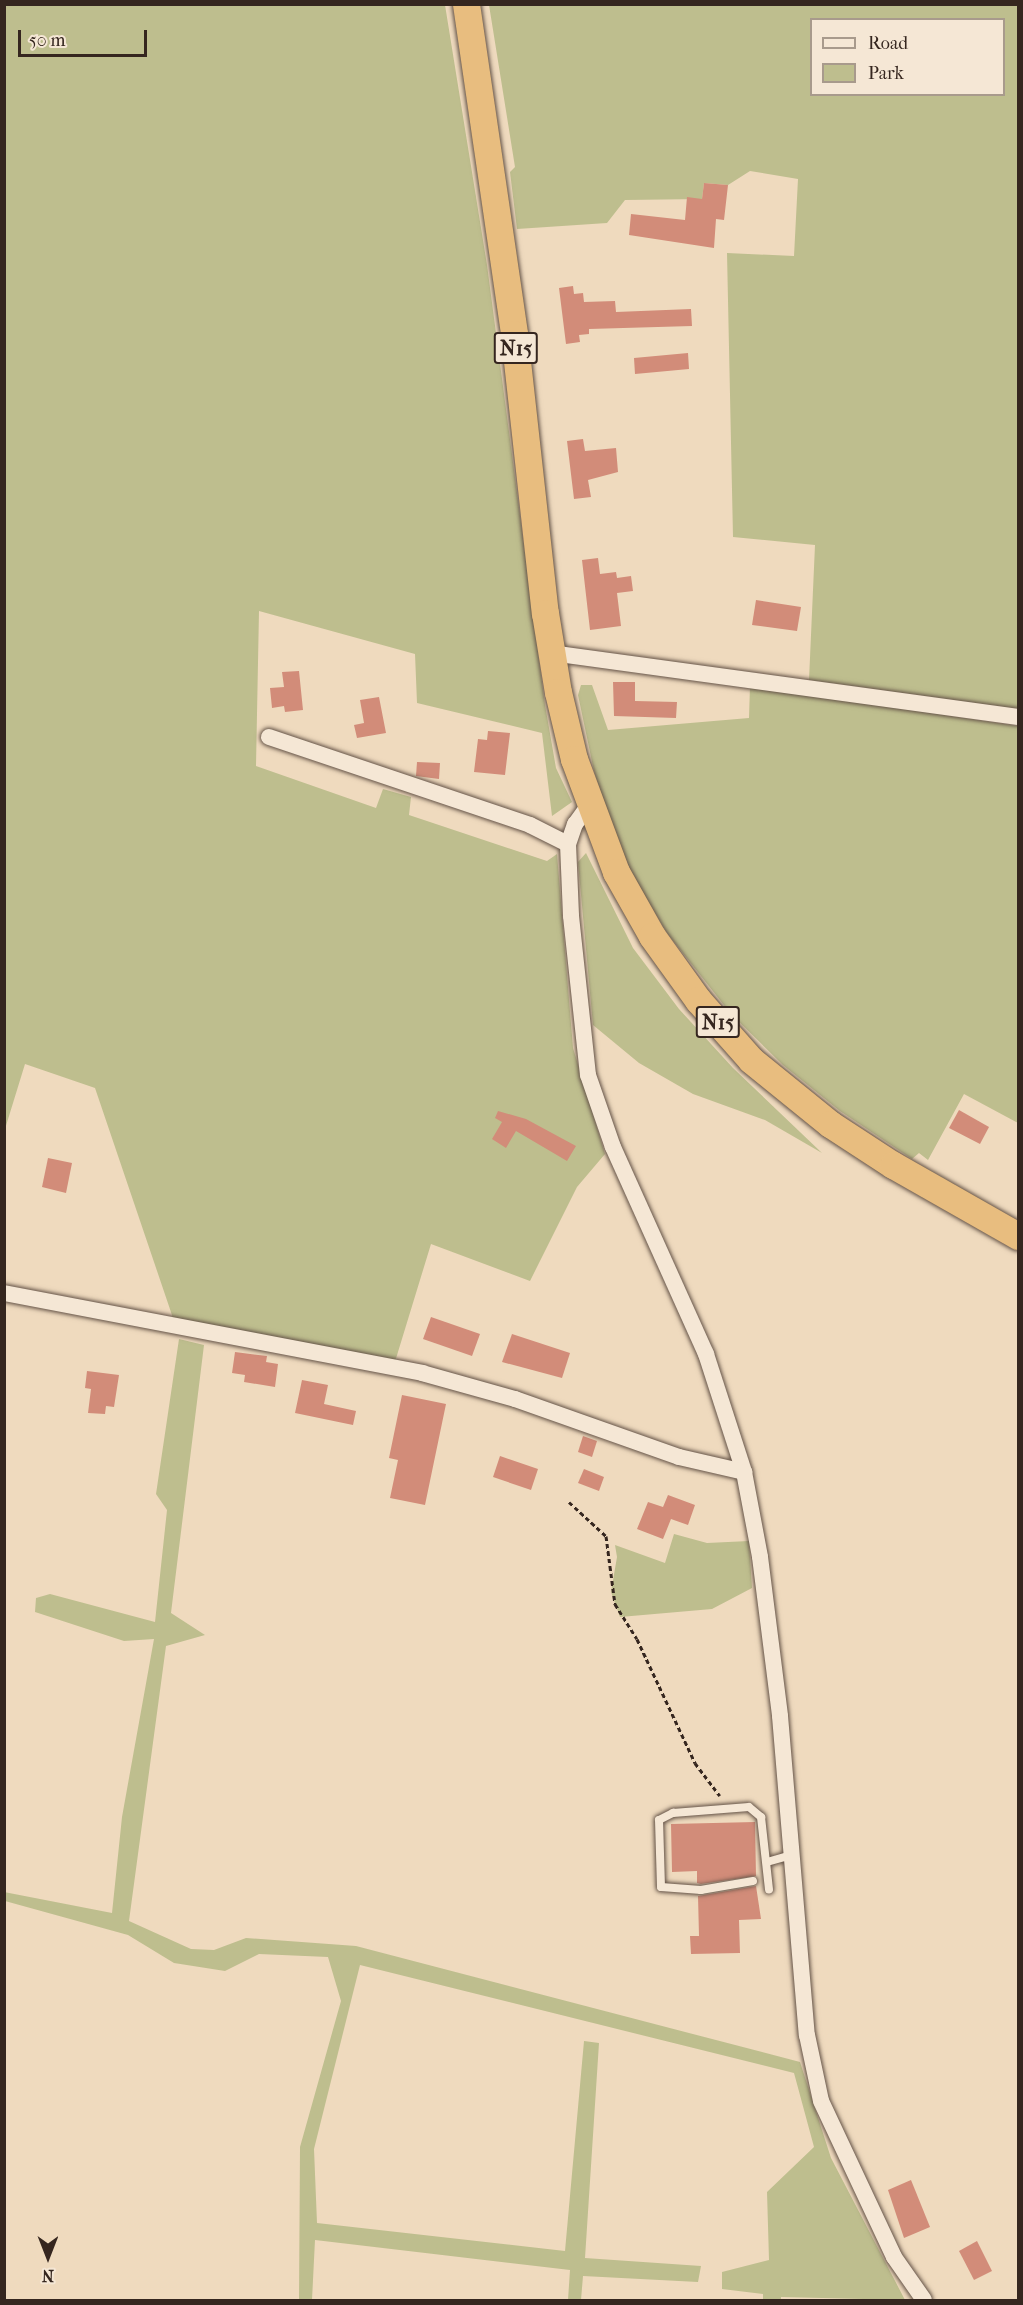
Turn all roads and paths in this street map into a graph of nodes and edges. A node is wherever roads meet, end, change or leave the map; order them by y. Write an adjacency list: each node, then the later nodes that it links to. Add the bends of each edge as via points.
1 (466, 4): 2 (highway, N15, via 514,334)
2 (551, 653): 3 (street); 5 (highway, N15, via 574,759)
3 (1018, 717)
4 (269, 737): 6 (street, via 530,825)
5 (589, 805): 6 (street, via 575,824); 7 (highway, N15, via 616,872 652,936 698,999 751,1060 830,1124)
6 (568, 844): 9 (street, via 571,916 588,1075 605,1127 706,1354)
7 (1018, 1236)
8 (4, 1293): 9 (street, via 422,1373 515,1399 679,1457)
9 (744, 1472): 12 (street, via 760,1557)
10 (569, 1502): 11 (path, via 606,1536 615,1604 637,1639 695,1763 723,1798)
11 (723, 1809): 13 (lane, via 749,1807 761,1817); 14 (lane, via 673,1813 659,1820 661,1887 701,1890)
12 (793, 1855): 13 (lane); 16 (street, via 807,2035 821,2101 894,2257)
13 (767, 1862): 15 (lane)
14 (753, 1881)
15 (769, 1890)
16 (924, 2301)

